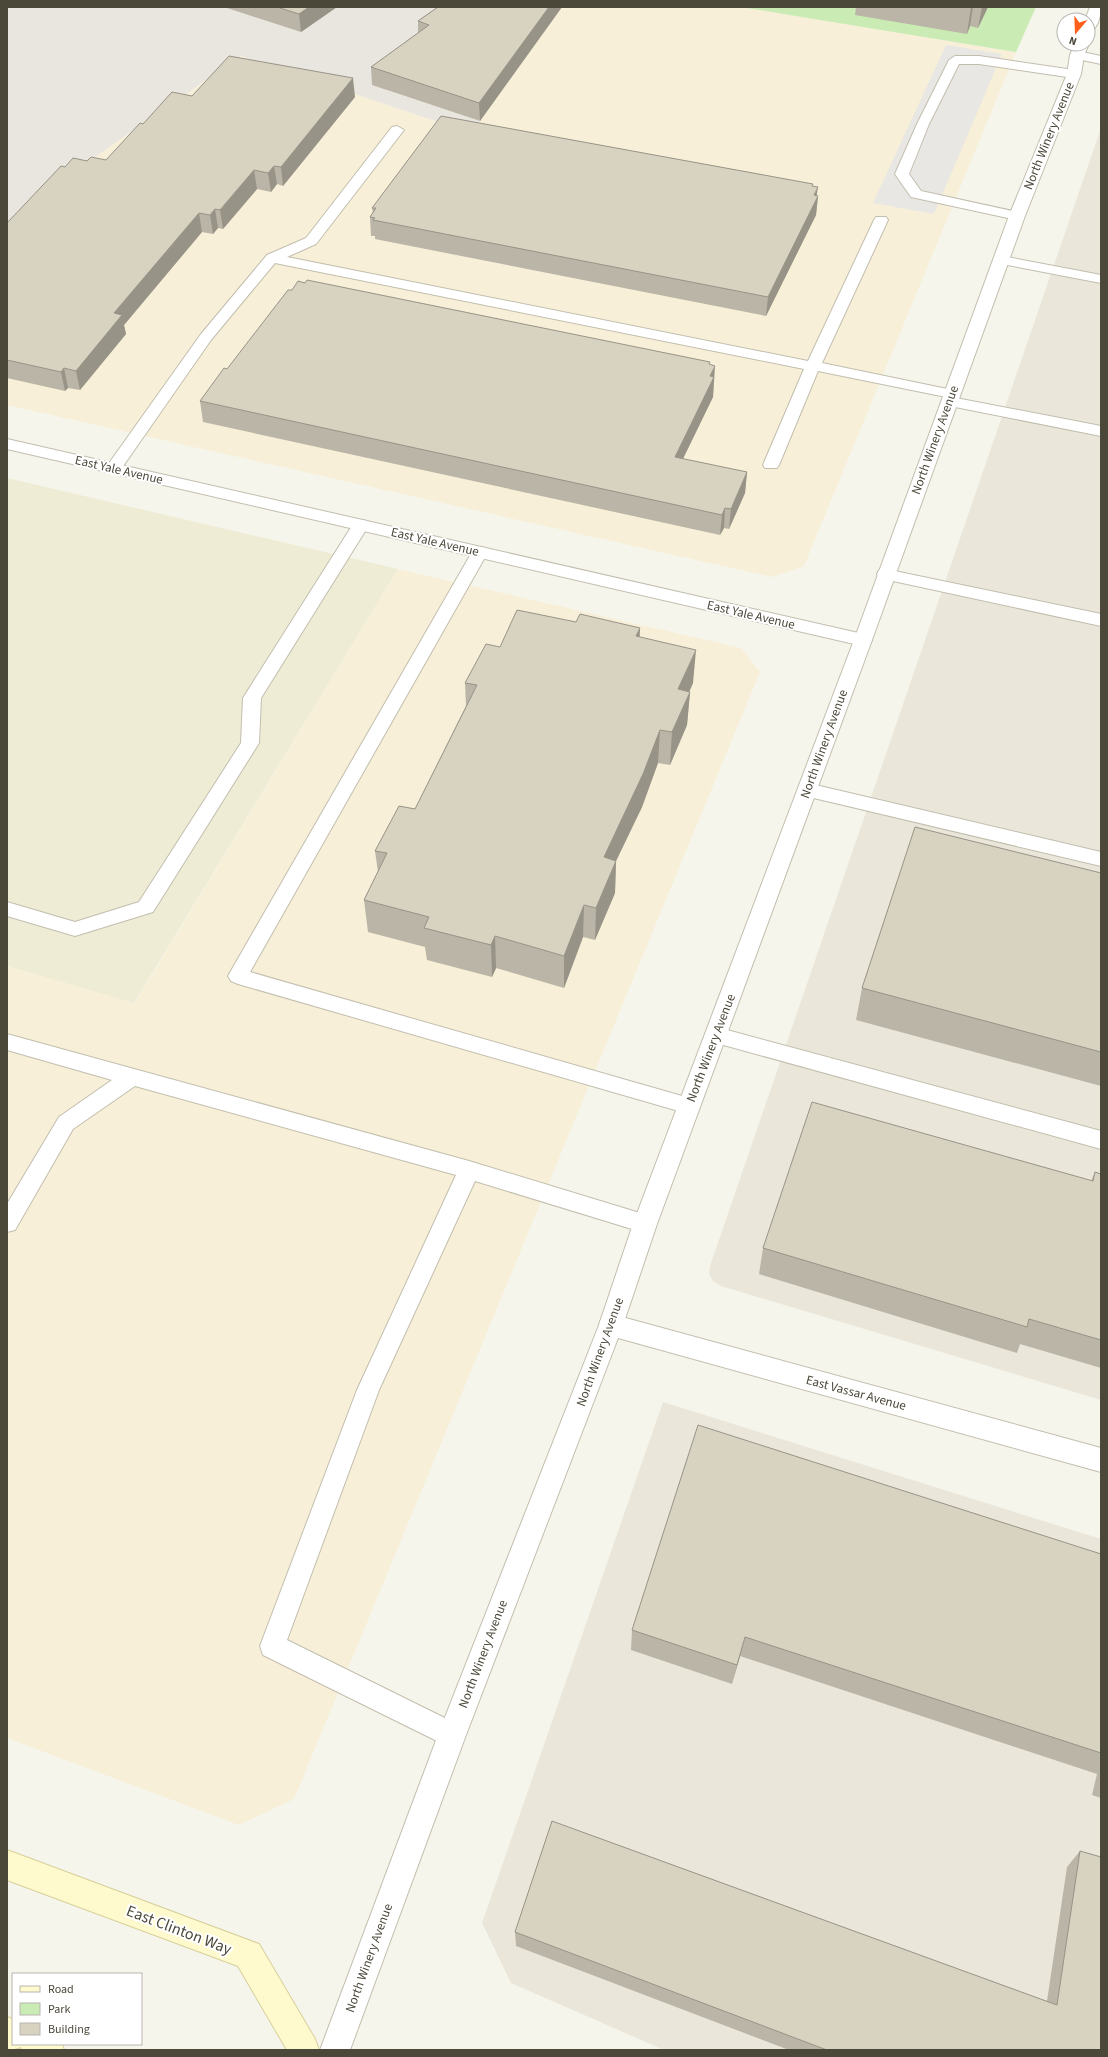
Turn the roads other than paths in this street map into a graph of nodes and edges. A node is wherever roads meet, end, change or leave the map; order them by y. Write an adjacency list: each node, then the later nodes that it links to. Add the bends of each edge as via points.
1 (1078, 58): 2 (lane); 4 (street, North Winery Avenue); 4 (lane, via 955,60 902,174 916,194)
2 (1101, 60)
3 (397, 130): 6 (lane, via 311,241)
4 (1017, 216): 7 (street, North Winery Avenue)
5 (881, 220): 9 (lane)
6 (272, 258): 9 (lane); 14 (lane, via 206,337)
7 (1002, 260): 8 (lane); 10 (street, North Winery Avenue)
8 (1101, 279)
9 (813, 366): 10 (lane); 13 (lane)
10 (951, 398): 11 (lane); 17 (street, North Winery Avenue)
11 (1101, 431)
12 (7, 444): 14 (street, East Yale Avenue)
13 (772, 466)
14 (113, 469): 15 (street, East Yale Avenue)
15 (361, 525): 16 (street, East Yale Avenue); 22 (lane, via 252,698 250,743 146,907 75,929)
16 (480, 552): 19 (street, East Yale Avenue); 26 (lane, via 238,976)
17 (885, 574): 18 (lane); 19 (street, North Winery Avenue)
18 (1101, 620)
19 (862, 640): 20 (street, North Winery Avenue)
20 (807, 790): 21 (lane); 23 (street, North Winery Avenue)
21 (1101, 860)
22 (7, 910)
23 (716, 1036): 26 (street, North Winery Avenue); 27 (lane)
24 (7, 1042): 25 (lane)
25 (132, 1077): 28 (lane); 29 (lane, via 66,1124)
26 (689, 1106): 30 (street, North Winery Avenue)
27 (1101, 1140)
28 (469, 1170): 30 (lane); 33 (lane, via 368,1390 272,1646)
29 (7, 1223)
30 (645, 1224): 31 (street, North Winery Avenue)
31 (611, 1325): 32 (street, East Vassar Avenue); 33 (street, North Winery Avenue)
32 (1101, 1460)
33 (452, 1735): 38 (street, North Winery Avenue)
34 (7, 1865): 37 (main road, East Clinton Way, via 248,1955)
35 (37, 2045): 36 (main road)
36 (49, 2050)
37 (304, 2050)
38 (335, 2050)

